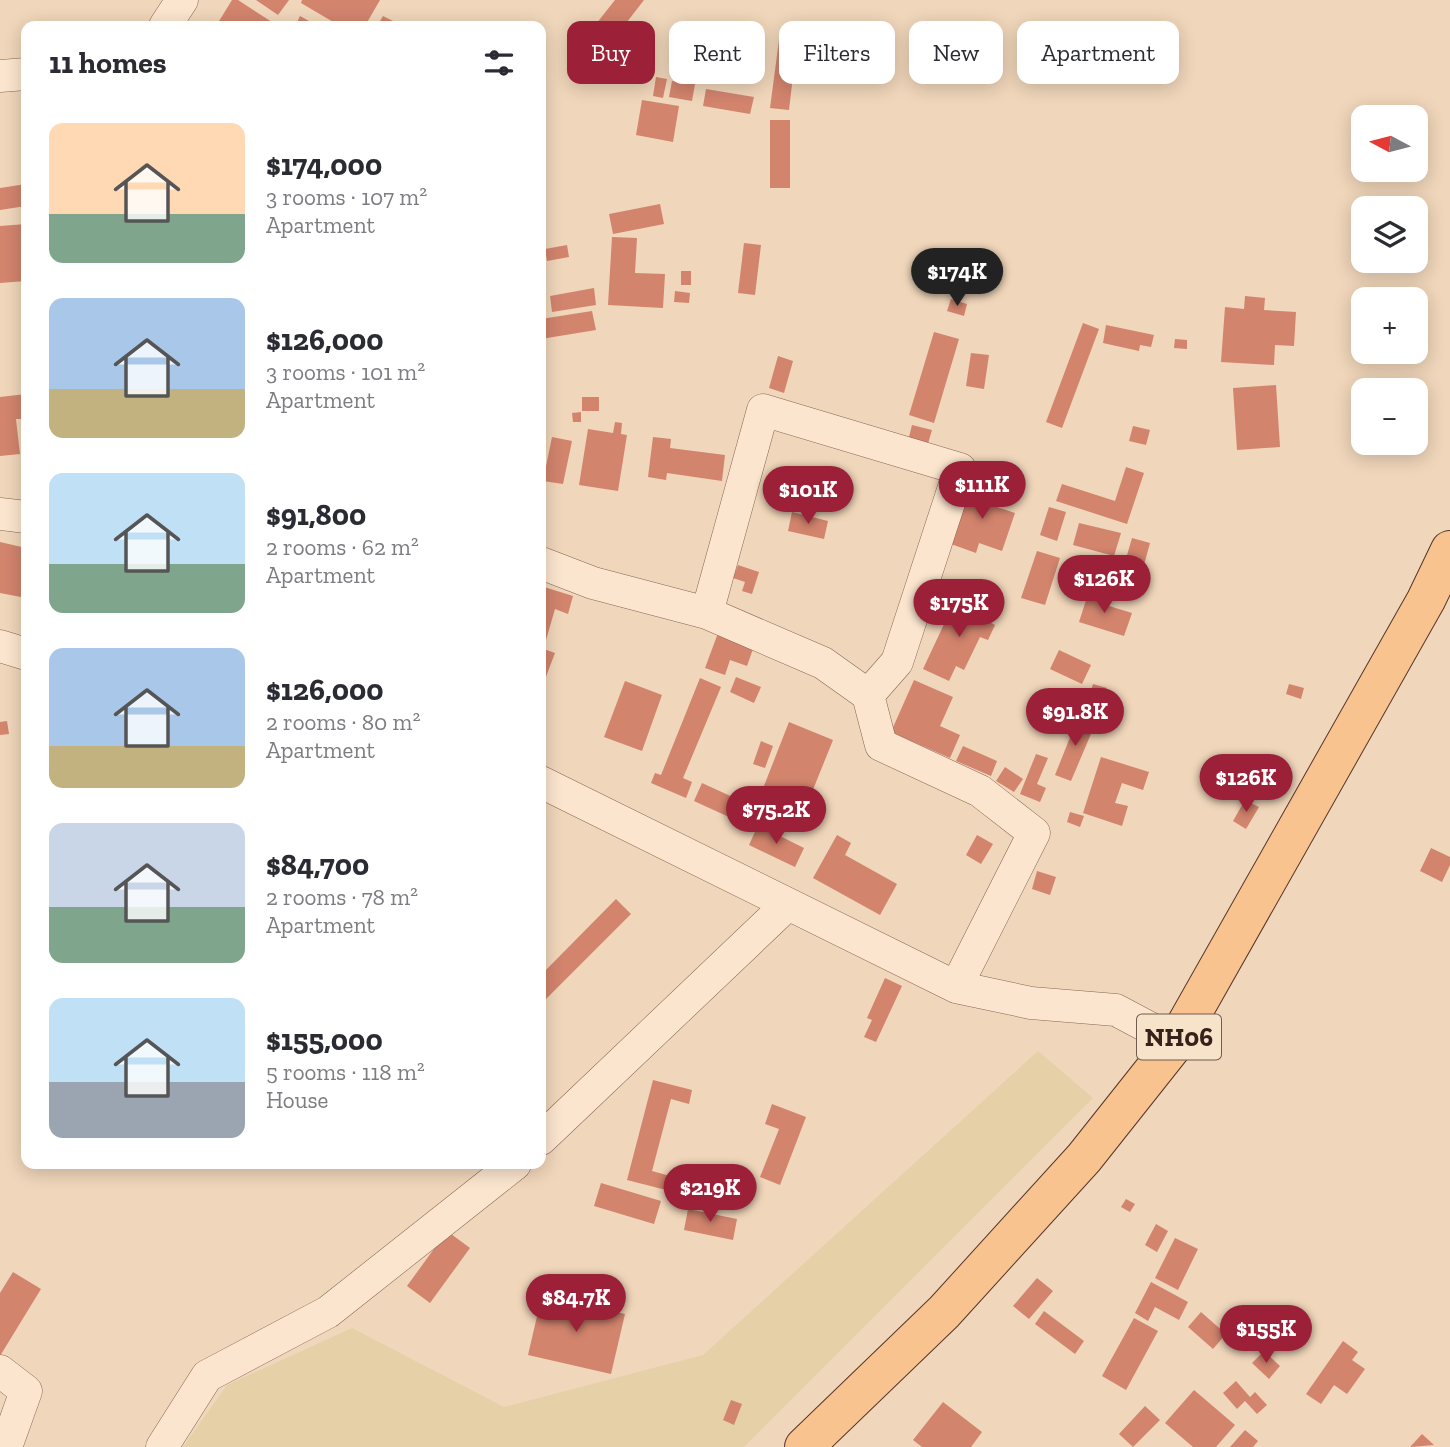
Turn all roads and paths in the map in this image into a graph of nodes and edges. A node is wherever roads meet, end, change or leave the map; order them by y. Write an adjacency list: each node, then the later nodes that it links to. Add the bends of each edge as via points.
1 (182, 0): 2 (street)
2 (168, 21)
3 (21, 74): 4 (street)
4 (0, 76)
5 (0, 514): 6 (street)
6 (21, 516)
7 (1450, 551): 16 (main road, NH06)
8 (546, 565): 9 (street, via 593,583)
9 (707, 613): 12 (street, via 823,663); 12 (street, via 763,410 960,470 897,663)
10 (0, 646): 11 (street)
11 (21, 652)
12 (868, 695): 15 (street, via 881,745 979,791 1034,833)
13 (546, 784): 14 (street)
14 (787, 905): 15 (street); 17 (street)
15 (956, 987): 16 (street, via 1031,1003 1116,1010)
16 (1176, 1042): 22 (main road, NH06, via 1084,1158 944,1312)
17 (546, 1134)
18 (508, 1169): 21 (street, via 328,1312 207,1377)
19 (0, 1371): 20 (street, via 26,1391)
20 (6, 1447)
21 (162, 1447)
22 (804, 1447)

